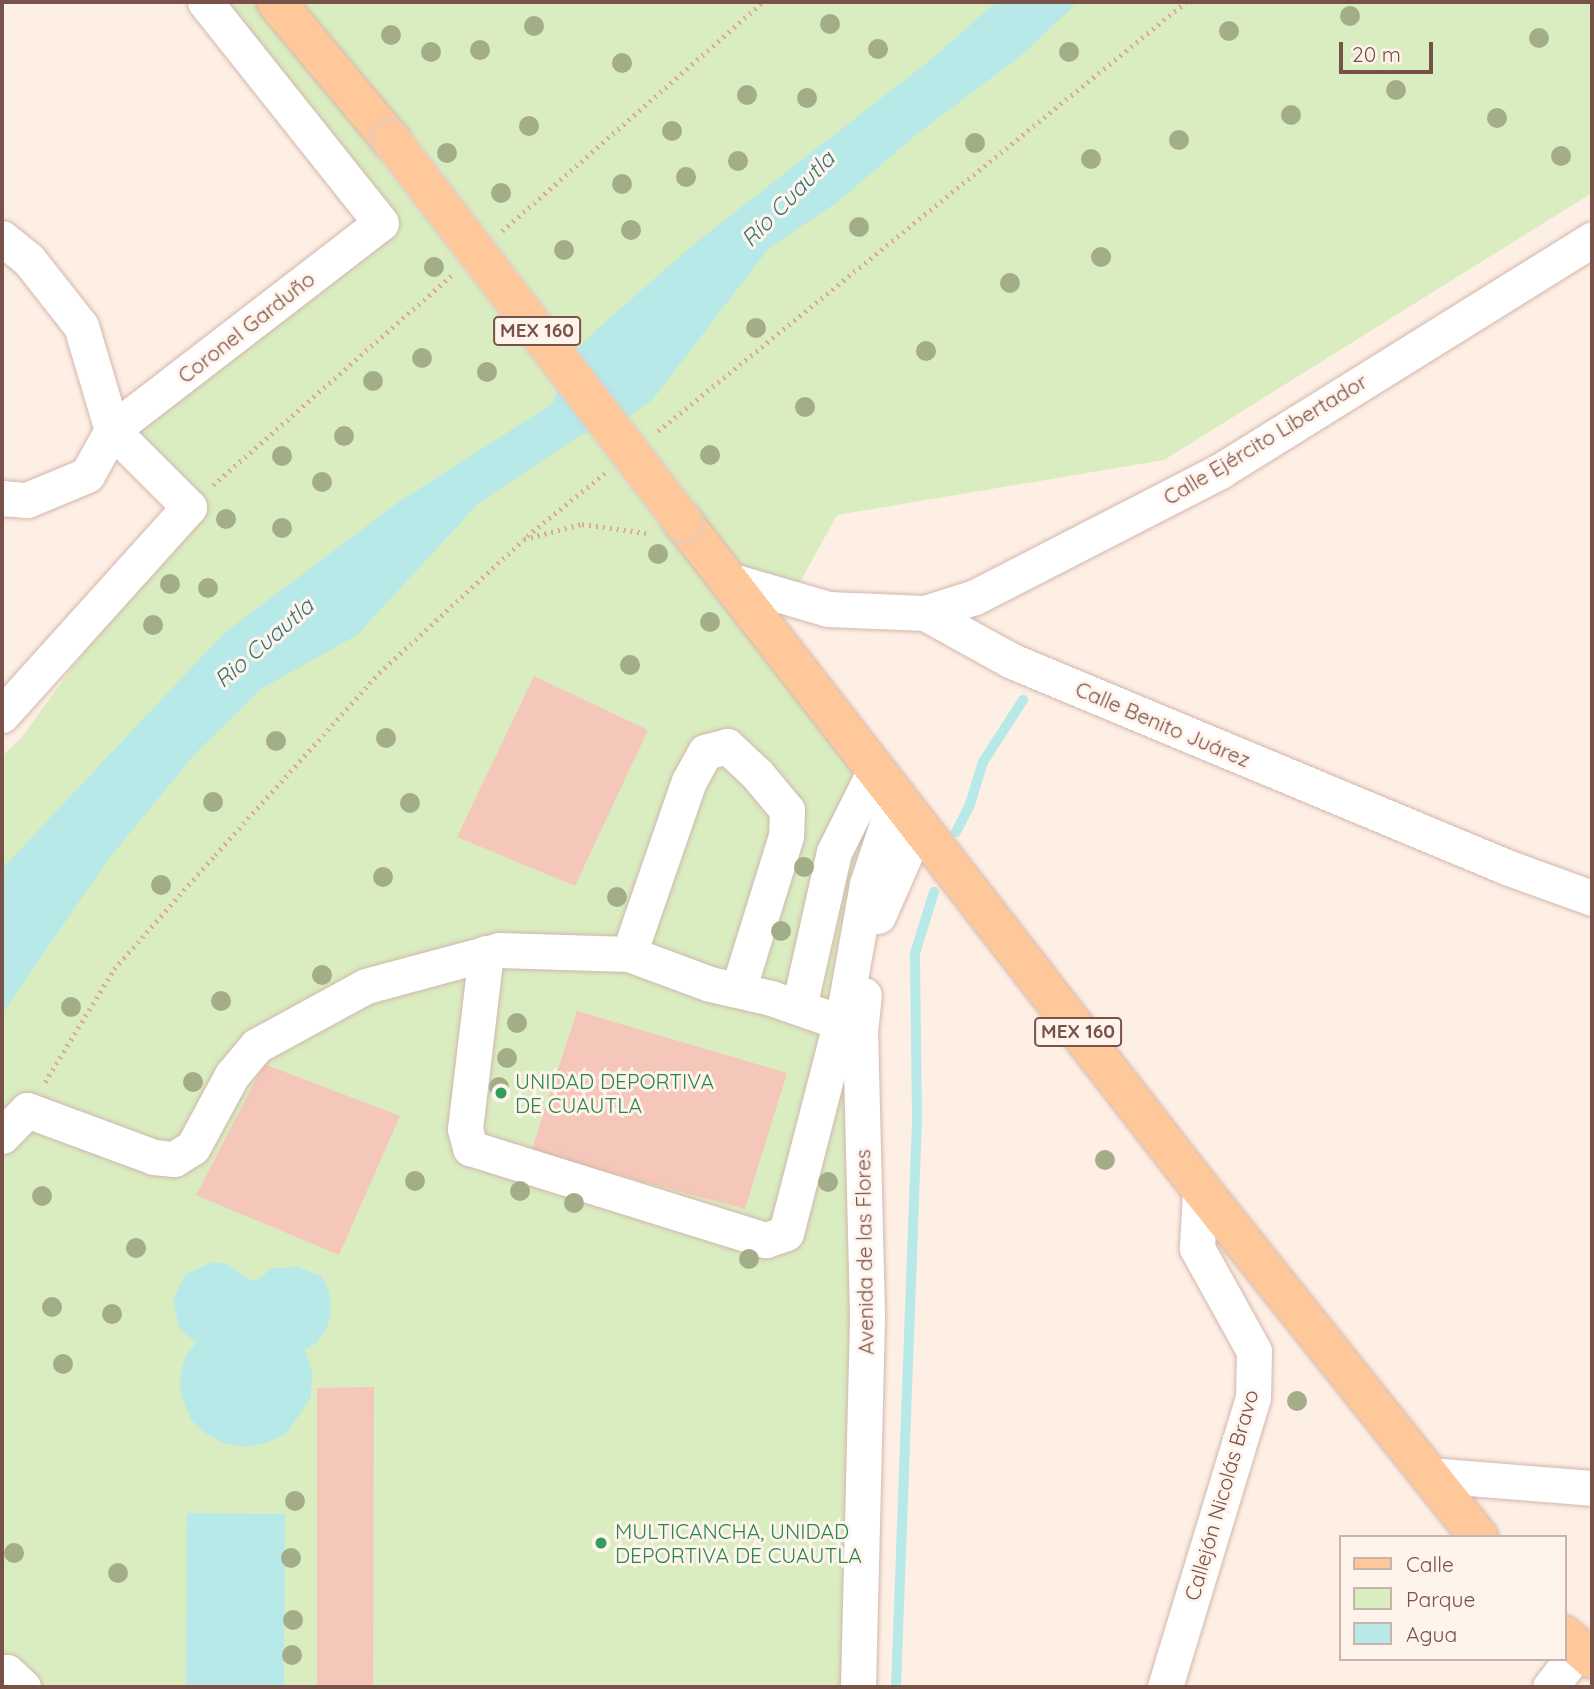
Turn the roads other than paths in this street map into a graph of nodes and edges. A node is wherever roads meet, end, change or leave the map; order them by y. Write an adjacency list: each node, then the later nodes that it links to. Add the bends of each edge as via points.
1 (205, 2): 5 (street, Coronel Garduño, via 381,223)
2 (276, 2): 7 (main road, MEX 160, bridge, via 391,140)
3 (2, 238): 5 (street, via 29,260 81,326)
4 (1592, 239): 8 (street, Calle Ejército Libertador, via 1220,471 975,597)
5 (112, 430): 6 (street, via 87,475 27,500); 9 (street, via 189,507)
6 (2, 498)
7 (706, 551): 8 (street, Calle Benito Juárez, via 828,609); 10 (main road, MEX 160)
8 (925, 613): 11 (street, Calle Benito Juárez, via 1012,661 1509,868)
9 (2, 715)
10 (896, 799): 15 (street, via 834,852); 16 (street, via 867,884); 18 (main road, MEX 160); 25 (street, Avenida de las Flores, via 872,929 860,1032 867,1314)
11 (1592, 898)
12 (486, 953): 13 (street); 16 (street, via 465,1129 470,1148 766,1240 786,1233); 17 (street, via 366,986 256,1046 232,1075 193,1147 174,1159 154,1157 27,1110)
13 (629, 954): 14 (street); 14 (street, via 690,781 705,752 727,746 787,810 786,836)
14 (738, 990): 15 (street)
15 (799, 1007): 16 (street)
16 (840, 1022)
17 (2, 1136)
18 (1200, 1188): 19 (main road, MEX 160); 26 (street, Callejón Nicolás Bravo, via 1196,1248 1254,1351 1253,1398)
19 (1431, 1475): 20 (street); 21 (main road, MEX 160)
20 (1592, 1488)
21 (1477, 1535)
22 (1578, 1648): 27 (street)
23 (2, 1673): 24 (street, via 7,1672)
24 (23, 1687)
25 (858, 1687)
26 (1165, 1687)
27 (1550, 1687)

